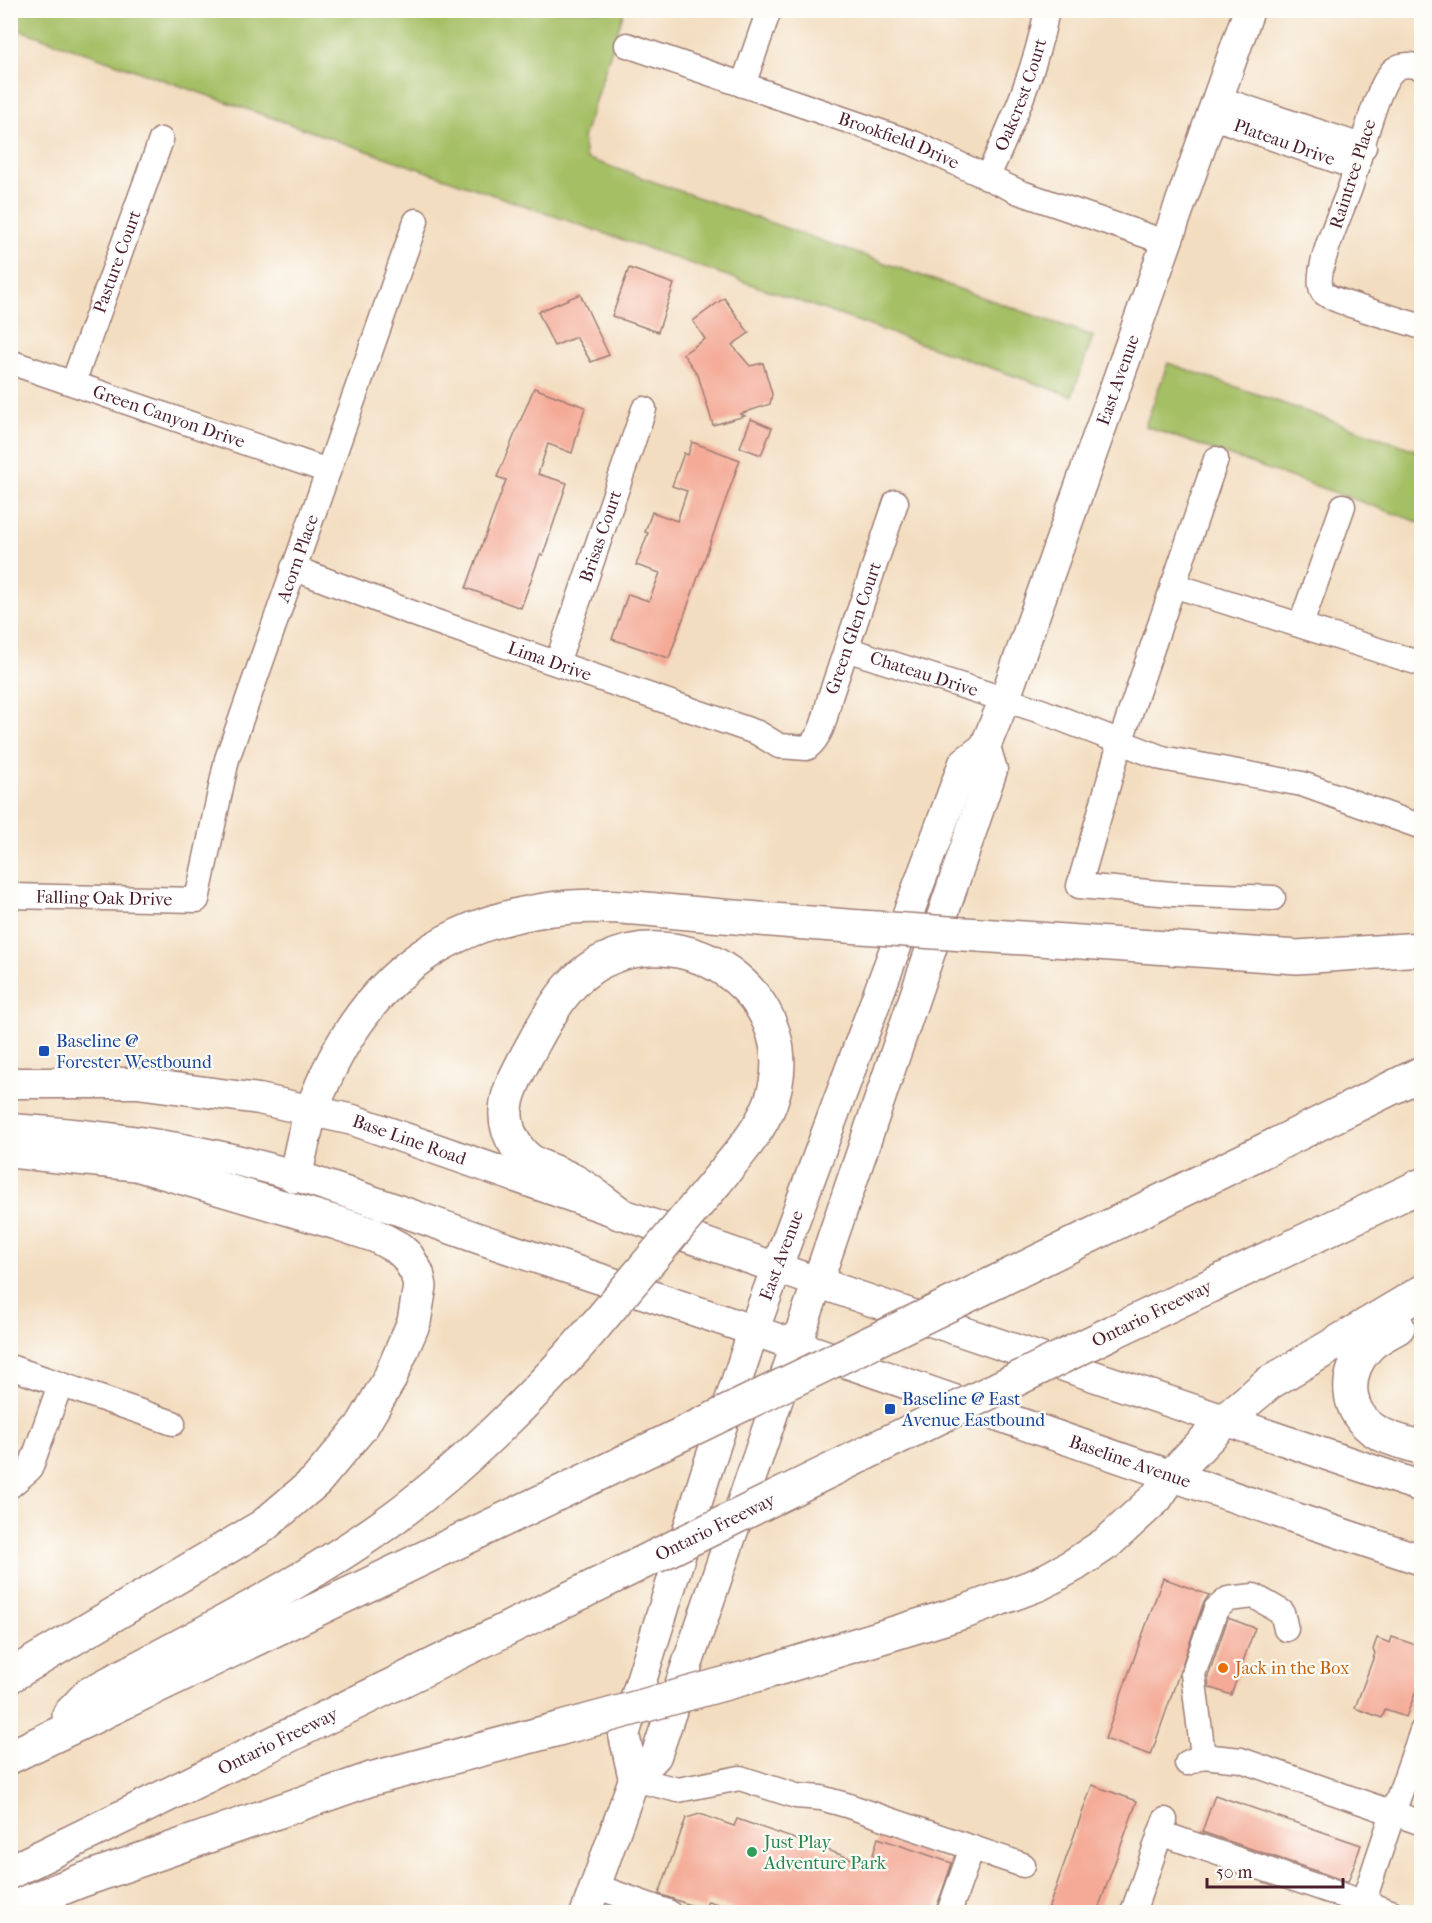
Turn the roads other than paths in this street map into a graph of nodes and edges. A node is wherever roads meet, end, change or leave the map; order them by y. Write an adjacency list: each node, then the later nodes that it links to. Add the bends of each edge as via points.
1 (769, 10): 6 (street)
2 (1047, 10): 10 (street, Oakcrest Court, via 1033,65 1009,132)
3 (1249, 10): 7 (main road, East Avenue)
4 (627, 45): 6 (street, Brookfield Drive)
5 (1422, 67): 9 (street, Raintree Place, via 1410,64 1395,68 1381,85)
6 (743, 85): 10 (street, Brookfield Drive, via 913,143)
7 (1214, 107): 9 (street, Plateau Drive); 12 (main road, East Avenue)
8 (161, 140): 15 (street, Pasture Court)
9 (1360, 158): 13 (street, Raintree Place, via 1319,283 1323,293 1337,302)
10 (987, 178): 12 (street, Brookfield Drive)
11 (416, 221): 18 (street, Acorn Place)
12 (1168, 243): 27 (main road, East Avenue)
13 (1422, 327)
14 (10, 362): 15 (street, Green Canyon Drive)
15 (73, 383): 18 (street, Green Canyon Drive)
16 (644, 409): 25 (street, Brisas Court)
17 (1216, 459): 22 (street)
18 (328, 471): 21 (street, Acorn Place)
19 (896, 502): 24 (street, Green Glen Court)
20 (1343, 506): 23 (street)
21 (293, 568): 25 (street, Lima Drive); 34 (street, Acorn Place, via 227,759)
22 (1173, 585): 23 (street); 28 (street)
23 (1301, 624): 26 (street)
24 (846, 649): 27 (street, Chateau Drive); 30 (street, Green Glen Court, via 822,729)
25 (557, 663): 30 (street, Lima Drive, via 758,733 779,746)
26 (1422, 664)
27 (1004, 700): 28 (street, Chateau Drive, via 1094,730); 29 (main road, East Avenue)
28 (1120, 743): 31 (street, Chateau Drive, via 1162,758 1302,784); 33 (street, via 1079,886)
29 (985, 747): 44 (main road, East Avenue, via 964,763); 44 (main road, East Avenue, via 992,770)
30 (807, 748)
31 (1422, 827)
32 (10, 896): 34 (street, Falling Oak Drive)
33 (1273, 898)
34 (197, 900)
35 (1422, 949): 38 (highway, bridge, via 1298,957 649,910 573,907 525,912 479,925 442,943 388,982 339,1050)
36 (1422, 1073): 60 (highway, bridge)
37 (10, 1083): 38 (main road, Base Line Road, via 137,1083 217,1092)
38 (312, 1110): 41 (highway); 43 (main road, Base Line Road, via 353,1120)
39 (10, 1129): 41 (main road, via 161,1145)
40 (10, 1151): 58 (highway, via 136,1164 337,1223 398,1248 412,1265 420,1286 414,1322 389,1380 362,1426 316,1481 262,1526)
41 (295, 1176): 47 (main road)
42 (1422, 1185): 67 (highway, Ontario Freeway, bridge, via 1113,1332)
43 (619, 1213): 44 (main road, Base Line Road); 60 (highway, bridge, via 571,1179 537,1166 523,1155 510,1134 505,1106 511,1085 563,995 588,970 603,960 649,948 683,951 718,965 742,983 766,1015 774,1035 776,1077 771,1102 759,1128 716,1182 596,1324 444,1476 381,1527 274,1594 89,1694)
44 (796, 1274): 47 (main road, East Avenue); 47 (main road, East Avenue); 50 (main road)
45 (1422, 1292): 50 (highway, via 1269,1383)
46 (1422, 1311): 52 (highway, via 1367,1347 1350,1373 1350,1399 1359,1416 1377,1432)
47 (774, 1337): 53 (main road, Baseline Avenue); 62 (main road, East Avenue, via 689,1655 656,1756); 62 (main road, East Avenue, via 647,1654 624,1736)
48 (10, 1367): 49 (street)
49 (60, 1385): 51 (street); 54 (street, via 30,1469)
50 (1225, 1420): 53 (highway); 55 (main road)
51 (172, 1423)
52 (1422, 1448)
53 (1171, 1476): 56 (main road, Baseline Avenue); 70 (highway, bridge, via 1156,1498 1107,1543 1039,1584 967,1611 760,1674 350,1786)
54 (10, 1486)
55 (1422, 1487)
56 (1422, 1560)
57 (1286, 1629): 63 (street, via 1282,1611 1254,1596 1228,1599 1216,1610 1193,1674 1195,1759 1241,1760)
58 (10, 1676)
59 (1422, 1731): 63 (street)
60 (45, 1740): 61 (highway)
61 (10, 1757)
62 (634, 1779): 65 (street, via 678,1790 740,1778 796,1796 846,1805); 68 (main road, East Avenue)
63 (1393, 1813): 64 (street); 69 (street)
64 (1422, 1823)
65 (972, 1848): 66 (street); 72 (street)
66 (1023, 1865)
67 (10, 1872)
68 (591, 1899): 71 (street)
69 (1363, 1904): 73 (street, via 1162,1827); 74 (street)
70 (10, 1909)
71 (668, 1912)
72 (949, 1912)
73 (1133, 1912)
74 (1391, 1912)

